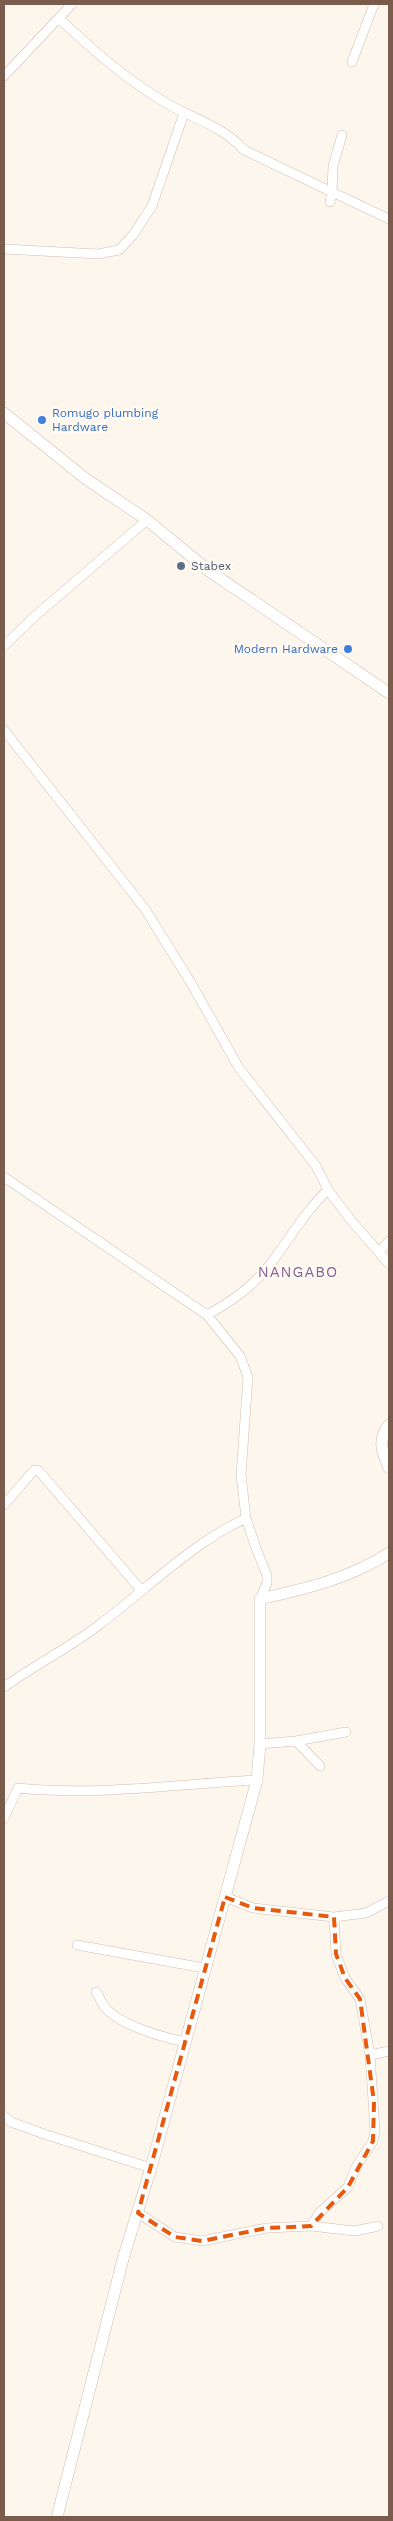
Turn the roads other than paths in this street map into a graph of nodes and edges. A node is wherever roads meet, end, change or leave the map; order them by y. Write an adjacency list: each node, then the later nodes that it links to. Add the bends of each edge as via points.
1 (72, 4): 3 (street)
2 (374, 4): 4 (street)
3 (59, 18): 5 (street); 6 (street, via 89,47)
4 (352, 62)
5 (4, 76)
6 (184, 113): 8 (street, via 216,127 244,150); 11 (street, via 152,206 119,250 98,254)
7 (342, 135): 8 (street, via 333,166)
8 (332, 192): 9 (street); 10 (street)
9 (330, 202)
10 (389, 219)
11 (4, 249)
12 (4, 413): 13 (street, via 86,479)
13 (147, 520): 14 (street); 15 (street, via 209,571)
14 (4, 646)
15 (389, 693)
16 (4, 730): 18 (street, via 145,909 239,1068 316,1166)
17 (4, 1177): 22 (street)
18 (328, 1190): 20 (street); 22 (street, via 251,1285 235,1299)
19 (389, 1241): 20 (street)
20 (379, 1252): 21 (street)
21 (389, 1264)
22 (207, 1315): 26 (street, via 247,1369 241,1475)
23 (389, 1425): 24 (street, via 381,1440 381,1452)
24 (389, 1468)
25 (5, 1502): 28 (street, via 27,1476 34,1470 39,1471)
26 (246, 1518): 28 (street, via 220,1530); 29 (street, via 267,1575)
27 (389, 1553): 29 (street, via 316,1586)
28 (141, 1590): 30 (street, via 99,1626)
29 (260, 1599): 33 (street)
30 (4, 1687)
31 (346, 1732): 32 (street)
32 (296, 1741): 33 (street); 34 (street)
33 (260, 1744): 35 (street)
34 (320, 1766)
35 (257, 1780): 36 (street, via 96,1790 18,1788); 37 (street)
36 (4, 1818)
37 (225, 1897): 39 (street, via 253,1908); 41 (street)
38 (389, 1902): 39 (street, via 366,1913)
39 (334, 1917): 45 (street, via 336,1954 345,1978 360,1999)
40 (77, 1945): 41 (street)
41 (204, 1968): 43 (street)
42 (96, 1992): 43 (street, via 104,2006 132,2025)
43 (185, 2042): 47 (street)
44 (389, 2051): 45 (street)
45 (370, 2055): 49 (street, via 373,2141 356,2167 348,2187 320,2212)
46 (4, 2116): 47 (street, via 11,2122 44,2134)
47 (151, 2168): 48 (street)
48 (138, 2213): 49 (street, via 174,2237 202,2241 267,2228); 51 (street, via 123,2259)
49 (311, 2226): 50 (street, via 355,2231)
50 (378, 2226)
51 (57, 2517)

